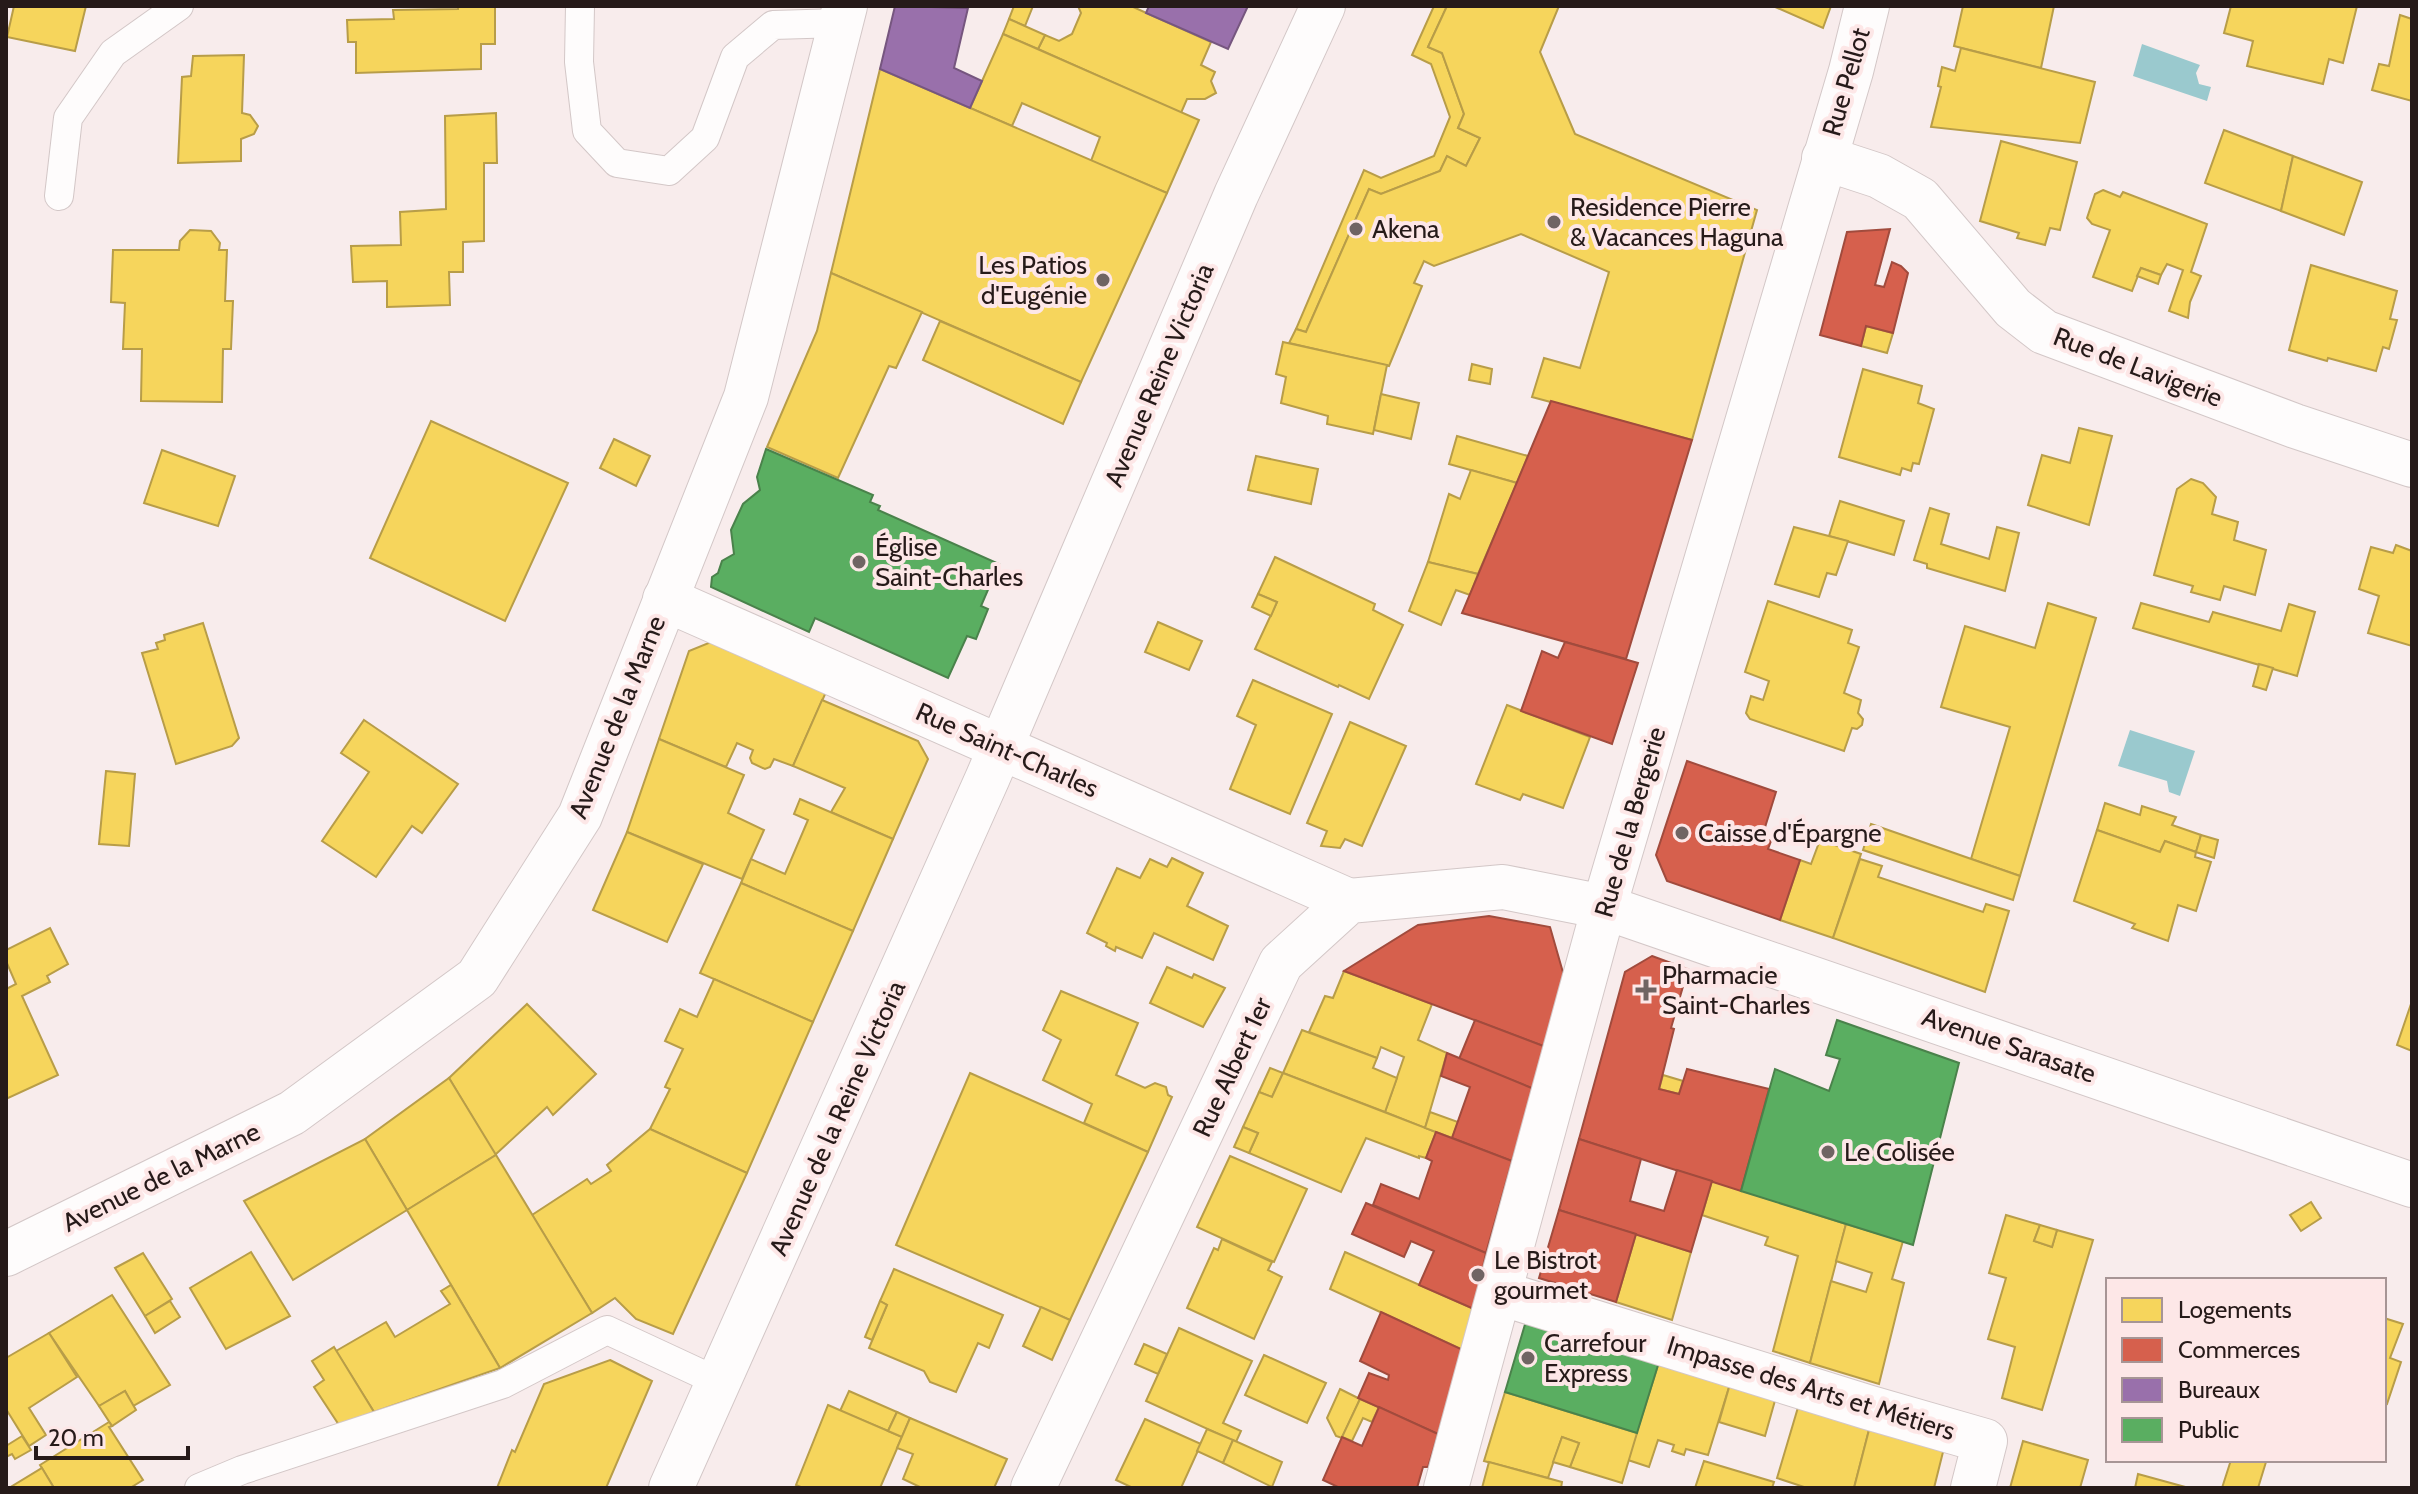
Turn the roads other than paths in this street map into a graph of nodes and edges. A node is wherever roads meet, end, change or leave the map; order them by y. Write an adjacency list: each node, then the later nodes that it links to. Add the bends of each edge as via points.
1 (179, 6): 7 (lane, via 113,53 68,118)
2 (580, 6): 5 (lane, via 579,62 587,131 617,163 669,171 705,138 735,57 773,25)
3 (1323, 6): 10 (street, Avenue Reine Victoria, via 1236,195)
4 (1867, 6): 6 (street, Rue Pellot)
5 (842, 15): 9 (street, Avenue de la Marne, via 746,397)
6 (1824, 158): 8 (street, Rue de Lavigerie, via 1879,176 1920,199 2013,308 2044,332); 12 (street, Rue de la Bergerie)
7 (59, 196)
8 (2412, 465)
9 (665, 599): 10 (street, Rue Saint-Charles); 14 (street, Avenue de la Marne, via 580,816 477,978 292,1113)
10 (1000, 747): 11 (street, Rue Saint-Charles); 16 (street, Avenue de la Reine Victoria)
11 (1349, 901): 12 (street, via 1503,887); 19 (street, Rue Albert 1er, via 1281,963)
12 (1604, 907): 13 (street, Avenue Sarasate); 15 (street, Rue de la Bergerie)
13 (2412, 1185)
14 (6, 1254)
15 (1500, 1293): 20 (street, Rue de la Bergerie); 21 (street, Impasse des Arts et Métiers, via 1985,1441)
16 (719, 1382): 17 (lane, via 607,1330 503,1384); 18 (street, Avenue de la Reine Victoria)
17 (199, 1488)
18 (671, 1488)
19 (1033, 1488)
20 (1446, 1488)
21 (1973, 1488)

